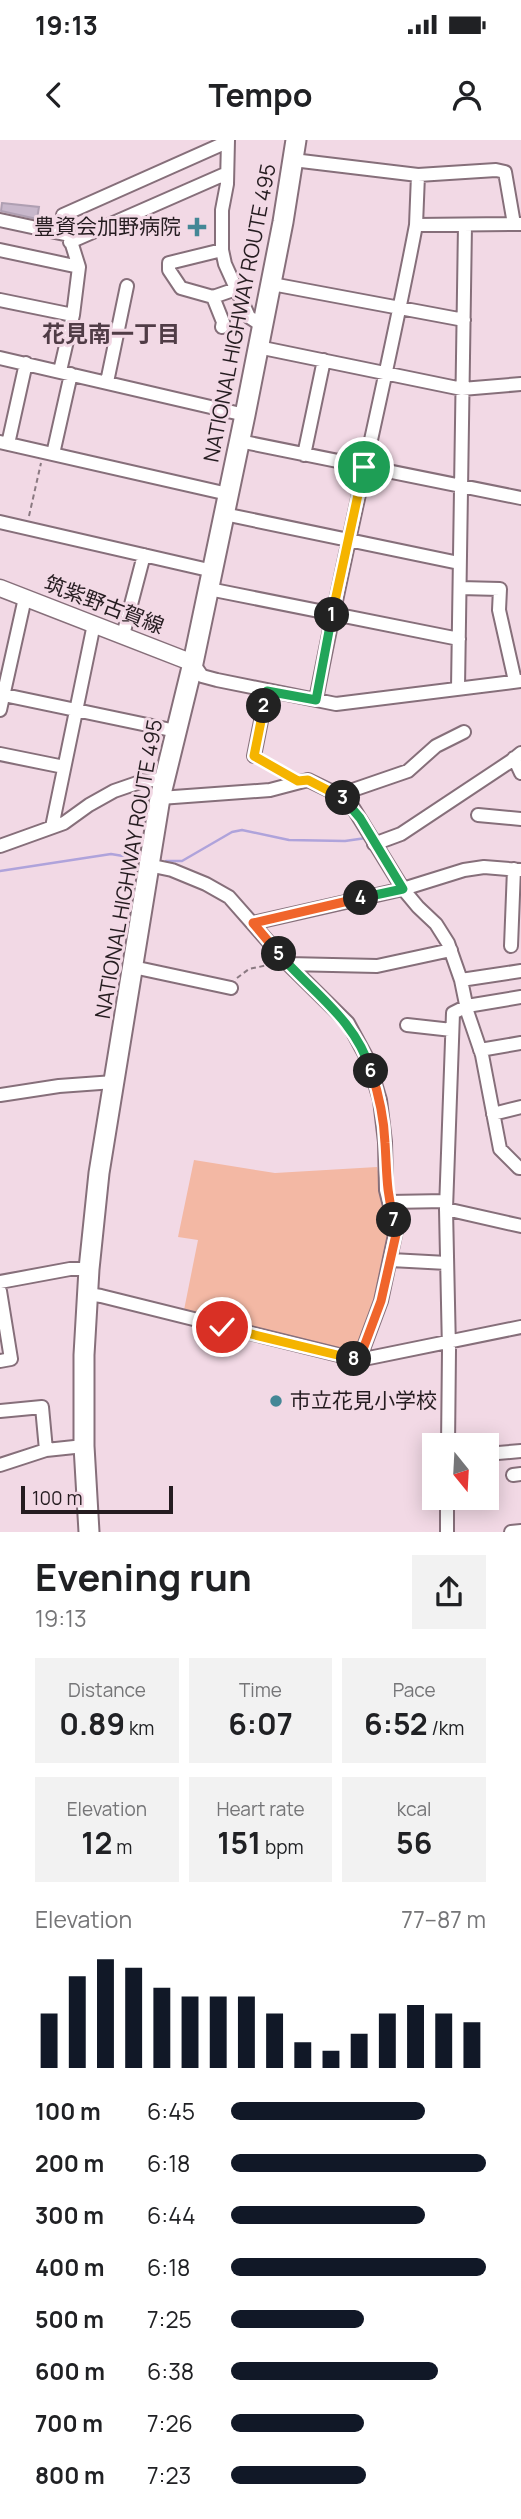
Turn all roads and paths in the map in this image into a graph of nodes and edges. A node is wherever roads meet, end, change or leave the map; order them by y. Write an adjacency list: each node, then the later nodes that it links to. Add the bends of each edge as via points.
1 (296, 140): 3 (highway, NATIONAL HIGHWAY ROUTE 495)
2 (228, 141): 4 (street); 10 (street, via 63,215)
3 (293, 160): 5 (street); 14 (highway, NATIONAL HIGHWAY ROUTE 495)
4 (225, 174): 10 (street); 12 (street)
5 (418, 175): 7 (street, via 505,172); 8 (street)
6 (0, 220): 10 (street)
7 (517, 224): 9 (street)
8 (416, 225): 9 (street); 19 (street)
9 (465, 225): 21 (street)
10 (69, 239): 13 (street)
11 (0, 250): 13 (street)
12 (222, 250): 16 (street); 17 (street, via 169,263 181,288)
13 (79, 267): 20 (street)
14 (272, 284): 19 (street); 22 (highway, NATIONAL HIGHWAY ROUTE 495)
15 (127, 286): 30 (street)
16 (236, 289): 17 (street); 22 (street, via 248,317)
17 (213, 297): 23 (street)
18 (0, 300): 20 (street)
19 (401, 307): 21 (street); 29 (street)
20 (73, 315): 28 (street)
21 (464, 320): 32 (street)
22 (263, 326): 24 (highway, NATIONAL HIGHWAY ROUTE 495)
23 (222, 327)
24 (258, 346): 26 (street); 33 (highway, NATIONAL HIGHWAY ROUTE 495)
25 (0, 358): 27 (street)
26 (324, 360): 29 (street); 37 (street)
27 (26, 363): 28 (street); 35 (street)
28 (65, 373): 30 (street); 36 (street)
29 (385, 373): 32 (street); 38 (street)
30 (107, 382): 33 (street)
31 (521, 384): 32 (street)
32 (462, 389): 39 (street)
33 (245, 415): 34 (highway, NATIONAL HIGHWAY ROUTE 495)
34 (239, 440): 37 (street); 40 (highway, NATIONAL HIGHWAY ROUTE 495)
35 (4, 443): 36 (street)
36 (48, 453): 40 (street); 44 (path)
37 (304, 454): 38 (street)
38 (364, 467): 39 (street); 45 (street)
39 (461, 487): 41 (street); 47 (street)
40 (228, 494): 42 (highway, NATIONAL HIGHWAY ROUTE 495)
41 (521, 498)
42 (224, 514): 45 (street); 48 (highway, NATIONAL HIGHWAY ROUTE 495)
43 (0, 522): 44 (street)
44 (26, 528): 46 (street)
45 (348, 540): 47 (street); 52 (street)
46 (144, 555): 48 (street); 54 (street)
47 (459, 563): 50 (street)
48 (211, 580): 52 (street); 56 (highway, NATIONAL HIGHWAY ROUTE 495)
49 (0, 588): 51 (main road, 筑紫野古賀線)
50 (460, 588): 55 (street); 57 (street, via 500,589 499,610)
51 (25, 598): 53 (main road, 筑紫野古賀線); 60 (street)
52 (333, 612): 55 (street); 61 (street)
53 (94, 624): 54 (main road, 筑紫野古賀線); 62 (street)
54 (123, 635): 56 (main road, 筑紫野古賀線)
55 (459, 639): 58 (street)
56 (193, 663): 59 (street, via 202,676); 64 (highway, NATIONAL HIGHWAY ROUTE 495)
57 (518, 681): 58 (street)
58 (458, 688): 61 (street, via 336,704)
59 (267, 691): 61 (street); 68 (street)
60 (1, 695): 62 (street); 63 (street)
61 (316, 700)
62 (76, 709): 64 (street); 69 (street)
63 (0, 710)
64 (176, 731): 72 (highway, NATIONAL HIGHWAY ROUTE 495)
65 (464, 732): 73 (street, via 436,746 408,771)
66 (0, 754): 69 (street)
67 (518, 755): 70 (street); 77 (street, via 401,834)
68 (254, 756): 71 (path)
69 (64, 766): 76 (street)
70 (521, 773)
71 (298, 781): 72 (street, via 270,790); 73 (street, via 308,780)
72 (163, 788): 76 (street, via 143,782 114,791); 79 (highway, NATIONAL HIGHWAY ROUTE 495)
73 (341, 796): 77 (street)
74 (478, 815): 75 (street)
75 (521, 819)
76 (52, 827): 78 (street)
77 (374, 844): 81 (street)
78 (0, 846)
79 (148, 865): 82 (street, via 219,890); 86 (highway, NATIONAL HIGHWAY ROUTE 495)
80 (517, 870): 81 (street, via 464,870); 83 (street)
81 (403, 889): 82 (street); 84 (street, via 436,924)
82 (253, 923): 85 (street)
83 (511, 946)
84 (451, 950): 85 (street, via 377,966); 88 (street)
85 (288, 964): 89 (path, via 249,969); 101 (street, via 348,1023 368,1060 380,1100)
86 (133, 967): 89 (street); 96 (highway, NATIONAL HIGHWAY ROUTE 495)
87 (521, 971): 88 (street)
88 (461, 980): 91 (street)
89 (231, 988)
90 (521, 997): 91 (street)
91 (467, 1006): 93 (street, via 453,1013); 95 (street)
92 (407, 1025): 93 (street)
93 (452, 1030): 102 (street)
94 (521, 1043): 95 (street)
95 (480, 1050): 99 (street)
96 (114, 1082): 97 (street); 106 (highway, NATIONAL HIGHWAY ROUTE 495)
97 (0, 1096)
98 (521, 1107): 99 (street)
99 (493, 1114): 100 (street, via 500,1149)
100 (521, 1168)
101 (389, 1202): 102 (street); 104 (street, via 397,1230)
102 (446, 1205): 103 (street); 105 (street)
103 (521, 1226)
104 (391, 1260): 105 (street); 112 (street)
105 (447, 1263): 111 (street)
106 (89, 1269): 107 (street); 109 (highway, NATIONAL HIGHWAY ROUTE 495)
107 (0, 1282)
108 (0, 1292): 113 (street, via 11,1359)
109 (88, 1294): 112 (street); 116 (highway, NATIONAL HIGHWAY ROUTE 495)
110 (521, 1327): 111 (street)
111 (448, 1341): 112 (street); 115 (street)
112 (359, 1360)
113 (0, 1361)
114 (0, 1411): 117 (street, via 42,1407)
115 (448, 1433)
116 (85, 1446): 117 (street); 123 (highway, NATIONAL HIGHWAY ROUTE 495)
117 (46, 1450): 120 (street)
118 (521, 1451): 119 (street)
119 (499, 1453)
120 (0, 1465)
121 (447, 1510): 124 (street)
122 (521, 1531): 125 (street)
123 (89, 1532)
124 (447, 1532)
125 (511, 1532)

